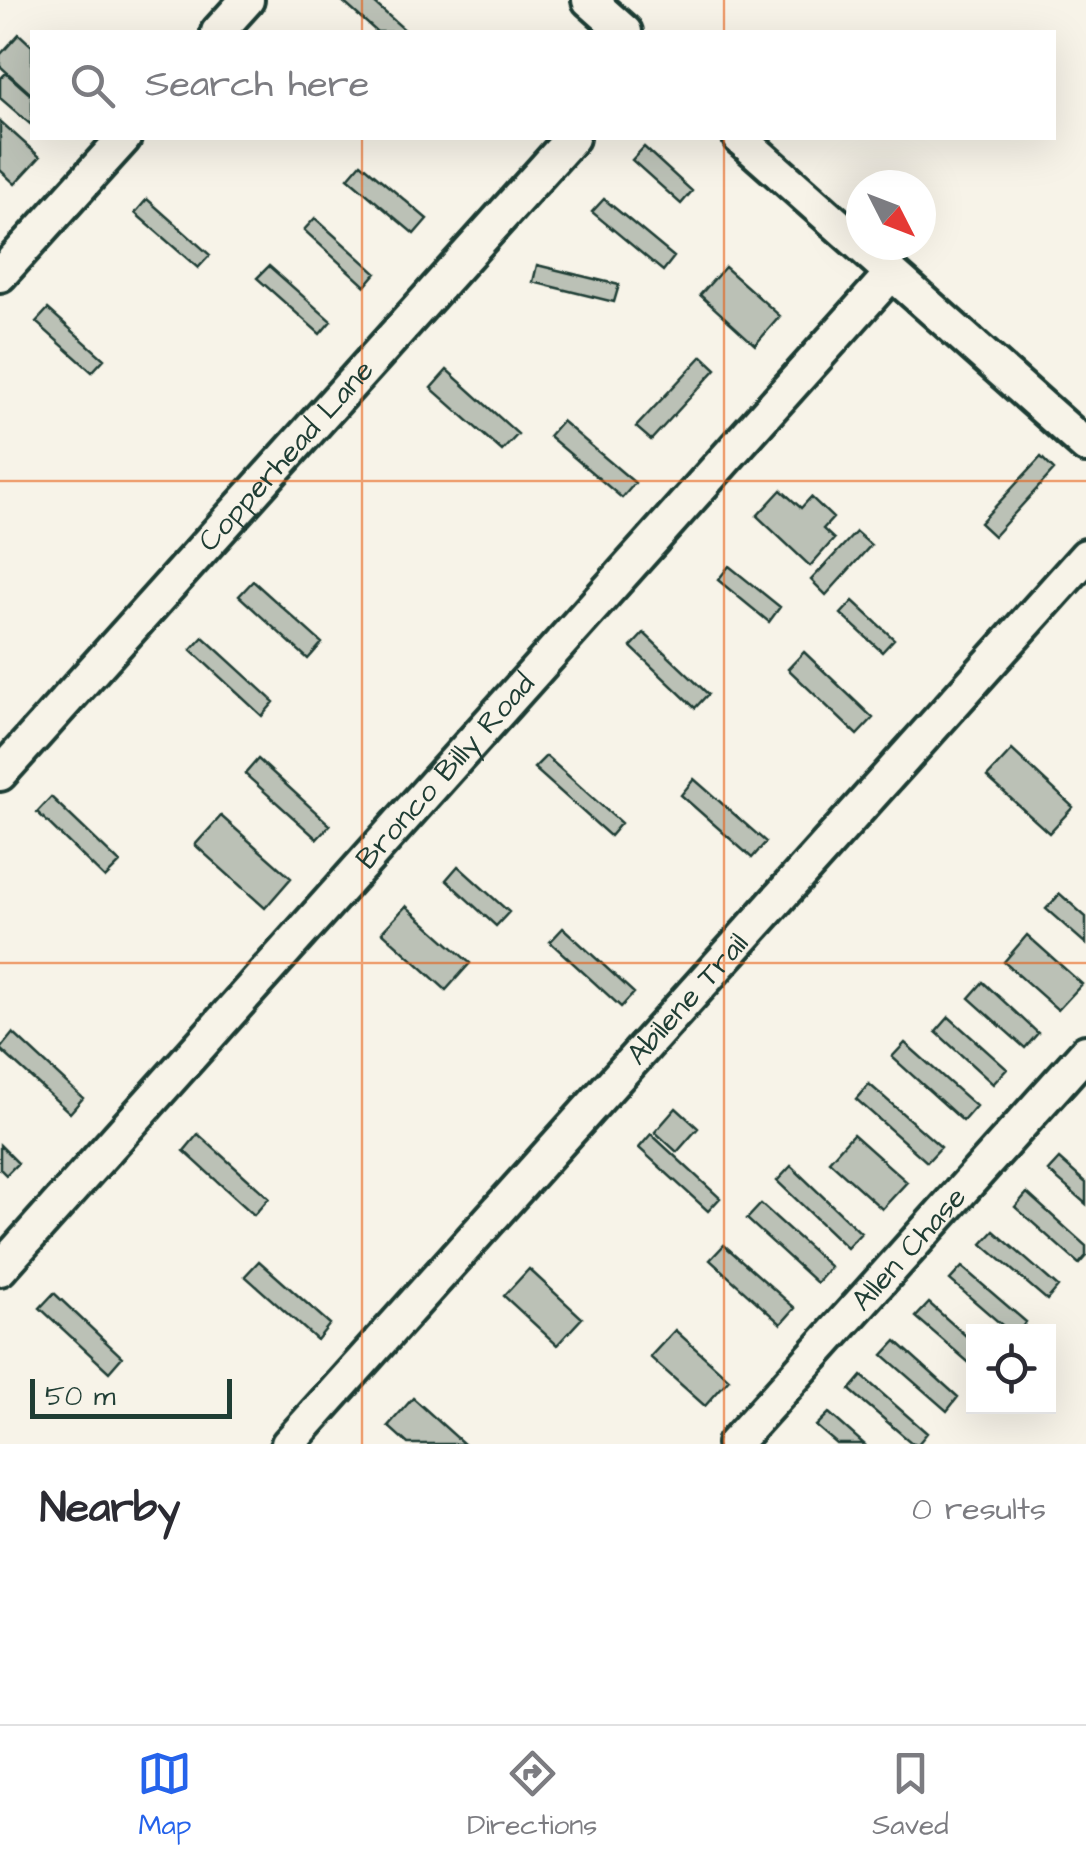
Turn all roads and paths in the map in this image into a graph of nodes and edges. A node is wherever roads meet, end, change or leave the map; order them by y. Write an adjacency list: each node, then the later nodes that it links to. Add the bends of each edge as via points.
1 (247, 0): 3 (street)
2 (589, 0): 4 (street)
3 (220, 30)
4 (623, 30)
5 (122, 140): 9 (street)
6 (570, 140): 12 (street, Copperhead Lane)
7 (742, 140): 8 (street)
8 (890, 274): 10 (street); 14 (street, Bronco Billy Road)
9 (0, 275)
10 (1086, 446)
11 (1086, 556): 15 (street, Abilene Trail)
12 (0, 774)
13 (1086, 1052): 16 (street, Allen Chase)
14 (0, 1269)
15 (288, 1444)
16 (734, 1444)

